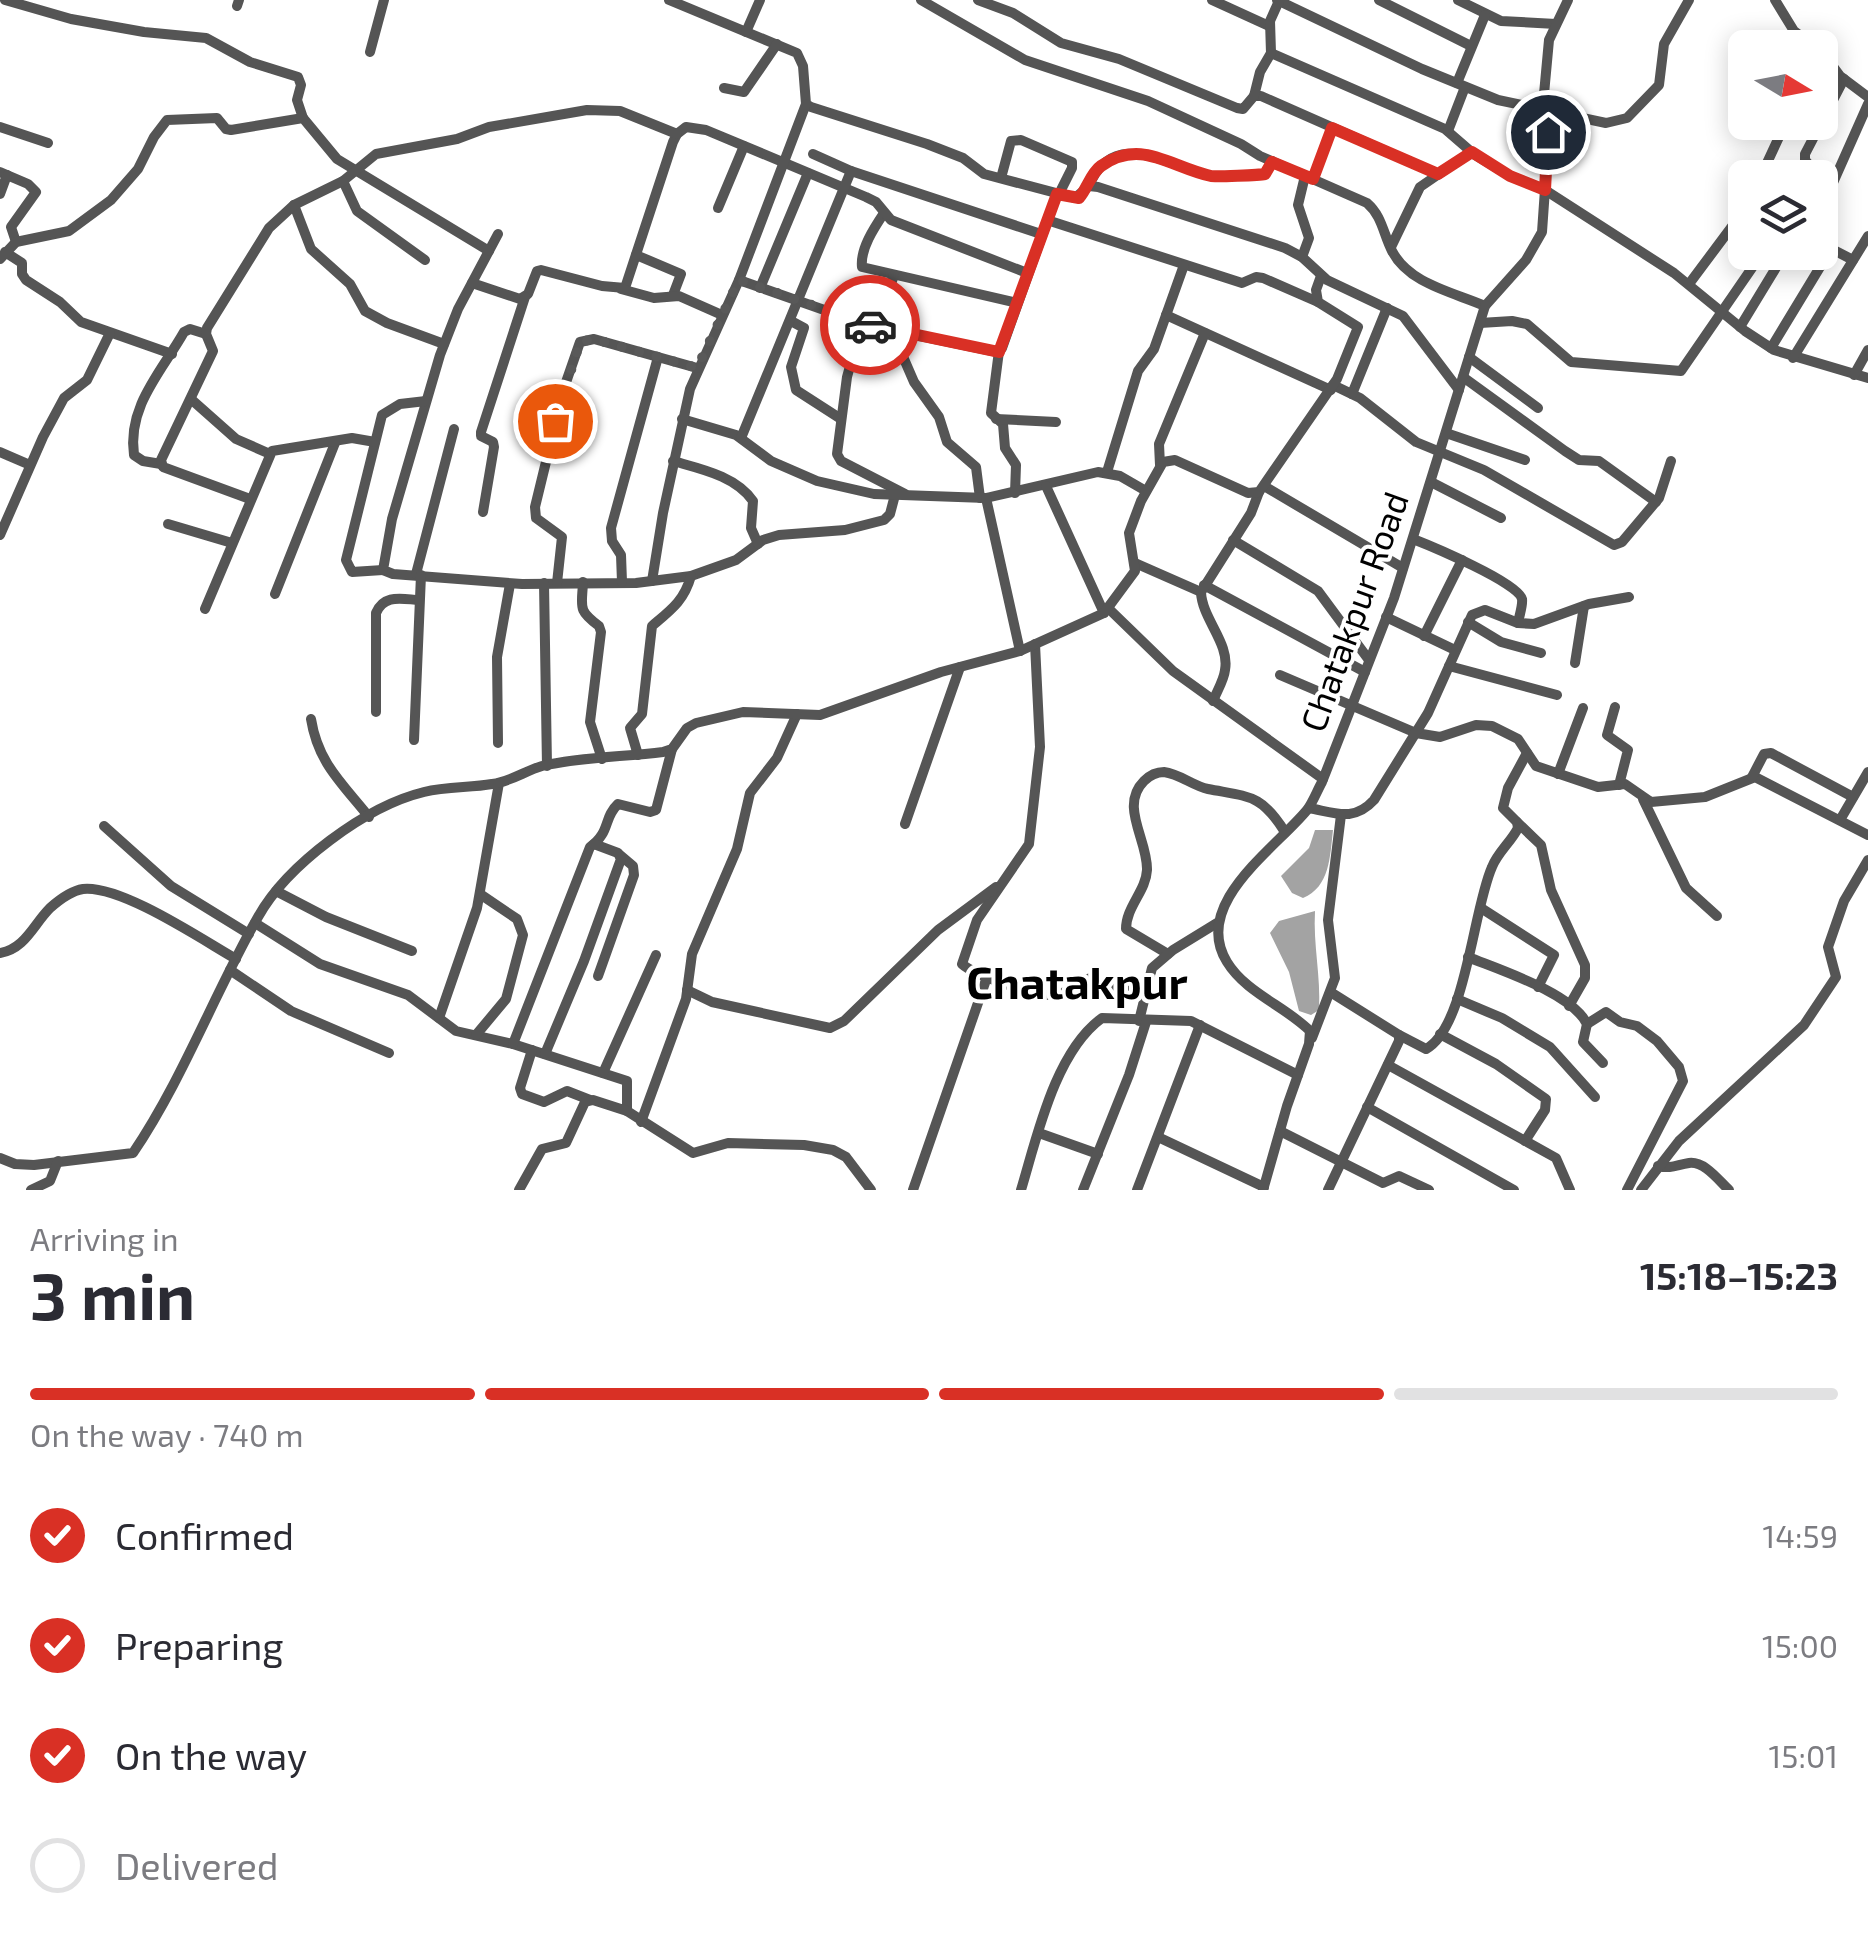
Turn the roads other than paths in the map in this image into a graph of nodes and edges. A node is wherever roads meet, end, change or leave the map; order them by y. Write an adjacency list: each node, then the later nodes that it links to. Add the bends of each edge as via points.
1 (5, 0): 31 (street, via 87,22 206,38 298,77)
2 (384, 0): 21 (street)
3 (669, 0): 18 (street)
4 (760, 0): 18 (street)
5 (921, 0): 41 (street, via 1025,60 1148,101)
6 (978, 0): 27 (street, via 1061,42 1237,108)
7 (1212, 0): 16 (street)
8 (1278, 0): 16 (street); 25 (street)
9 (1379, 0): 20 (street)
10 (1458, 0): 14 (street)
11 (1568, 0): 15 (street, Chatakpur Road)
12 (1689, 0): 30 (street, via 1664,44 1659,85 1627,118 1606,123)
13 (1775, 0): 17 (street)
14 (1485, 14): 15 (street, via 1512,23); 20 (street)
15 (1556, 24): 30 (street, Chatakpur Road)
16 (1269, 26): 22 (street)
17 (1793, 30)
18 (746, 32): 19 (street)
19 (776, 44): 26 (street, via 744,92); 29 (street, via 800,57)
20 (1470, 46): 25 (street)
21 (370, 52)
22 (1271, 53): 27 (street); 34 (street)
23 (1838, 73): 24 (street)
24 (1844, 80): 28 (street); 40 (street)
25 (1461, 85): 30 (street); 34 (street)
26 (724, 88)
27 (1254, 96): 33 (street)
28 (1868, 100): 45 (street)
29 (806, 104): 42 (street); 49 (street, via 928,144)
30 (1546, 111): 54 (street, Chatakpur Road)
31 (303, 118): 43 (street, via 330,154); 65 (street, via 231,130 217,118 167,120 132,178 102,208 59,236)
32 (0, 126): 36 (street)
33 (1332, 128): 48 (street); 50 (street)
34 (1448, 132): 38 (street)
35 (677, 134): 37 (street, via 694,128); 43 (street, via 620,111 587,110 383,152); 70 (street)
36 (48, 143)
37 (744, 146): 42 (street); 58 (street)
38 (1472, 152): 48 (street); 54 (street)
39 (813, 154): 44 (street)
40 (1805, 160)
41 (1272, 162): 50 (street); 52 (street, via 1260,176 1214,177 1128,152 1099,167)
42 (784, 163): 47 (street); 81 (street)
43 (356, 170): 51 (street); 67 (street)
44 (851, 170): 53 (street); 63 (street)
45 (1838, 170)
46 (3, 173): 55 (street); 65 (street, via 36,192 12,227)
47 (808, 173): 53 (street); 84 (street)
48 (1438, 174): 66 (street, via 1420,187)
49 (1001, 178): 56 (street); 56 (street, via 1011,141 1020,140 1072,162)
50 (1309, 178): 66 (street, via 1372,206); 71 (street, via 1298,204 1309,238)
51 (343, 180): 57 (street); 72 (street, via 357,211)
52 (1089, 186): 56 (street, via 1079,198); 71 (street)
53 (844, 188): 59 (street, via 876,202); 88 (street)
54 (1545, 190): 83 (street); 91 (street, Chatakpur Road, via 1538,242)
55 (0, 194)
56 (1058, 194): 60 (street)
57 (294, 205): 103 (street, via 258,244); 105 (street, via 312,249 350,284 365,311)
58 (718, 208)
59 (884, 213): 78 (street); 79 (street, via 861,264)
60 (1047, 220): 63 (street); 74 (street)
61 (1728, 232): 83 (street)
62 (498, 234): 67 (street)
63 (1042, 234): 78 (street)
64 (1868, 236): 73 (street)
65 (16, 242): 69 (street)
66 (1390, 248): 91 (street, via 1409,272)
67 (489, 251): 82 (street)
68 (1838, 252): 73 (street)
69 (2, 255): 102 (street, via 18,259 31,285 80,322)
70 (636, 256): 85 (street); 86 (street, via 682,274)
71 (1302, 257): 80 (street)
72 (425, 260)
73 (1853, 260): 112 (street)
74 (1184, 265): 89 (street, via 1242,283 1263,278); 95 (street)
75 (1750, 270): 93 (street)
76 (1774, 270): 99 (street)
77 (1813, 270): 106 (street)
78 (1027, 273): 90 (street)
79 (894, 276): 90 (street); 100 (street)
80 (1320, 276): 89 (street); 92 (street)
81 (739, 280): 84 (street); 94 (street)
82 (472, 283): 87 (street); 105 (street)
83 (1689, 284): 93 (street)
84 (760, 288): 88 (street)
85 (621, 290): 86 (street); 87 (street, via 541,270)
86 (673, 295): 94 (street)
87 (524, 297): 151 (street, via 480,432 494,447)
88 (799, 302): 96 (street); 97 (street)
89 (1318, 302): 117 (street, via 1358,327)
90 (1017, 303): 108 (street)
91 (1485, 306): 98 (street, Chatakpur Road)
92 (1388, 308): 118 (street, via 1403,316); 119 (street)
93 (1723, 313): 98 (street, via 1682,370 1571,362 1527,324); 99 (street)
94 (722, 315): 113 (street)
95 (1166, 315): 104 (street); 141 (street, via 1138,371)
96 (791, 322): 124 (street, via 804,328 791,367 796,390); 129 (street)
97 (862, 323): 100 (street); 124 (street)
98 (1480, 323): 111 (street, Chatakpur Road)
99 (1740, 326): 106 (street)
100 (878, 327): 101 (street)
101 (891, 329): 108 (street); 148 (street, via 947,442 976,467)
102 (110, 332): 109 (street); 139 (street, via 88,380 64,398)
103 (206, 334): 109 (street, via 190,329); 120 (street, via 214,351)
104 (1204, 334): 117 (street); 140 (street, via 1160,444)
105 (444, 344): 121 (street)
106 (1771, 348): 112 (street)
107 (1868, 350): 114 (street)
108 (999, 352): 125 (street)
109 (172, 354): 138 (street, via 146,389 134,435 138,459)
110 (658, 357): 113 (street); 166 (street, via 594,339 577,347 535,507 536,518 562,538); 168 (street, via 611,528)
111 (1469, 358): 115 (street, Chatakpur Road); 122 (street)
112 (1793, 358): 114 (street)
113 (697, 368): 123 (street)
114 (1854, 375): 116 (street)
115 (1463, 377): 118 (street, Chatakpur Road); 150 (street, via 1565,451 1599,461)
116 (1868, 378)
117 (1332, 388): 119 (street); 144 (street)
118 (1459, 390): 128 (street, Chatakpur Road)
119 (1352, 394): 132 (street, via 1413,440)
120 (192, 400): 134 (street, via 236,440); 138 (street)
121 (426, 401): 130 (street, via 385,411); 162 (street)
122 (1538, 408)
123 (682, 419): 129 (street); 137 (street)
124 (841, 419): 147 (street, via 841,461)
125 (995, 419): 126 (street); 146 (street, via 1003,424 1005,448 1016,465)
126 (1056, 422)
127 (454, 430): 163 (street)
128 (1446, 433): 132 (street, Chatakpur Road); 135 (street)
129 (741, 438): 147 (street, via 817,481)
130 (375, 442): 131 (street); 162 (street, via 346,560 352,572)
131 (334, 443): 134 (street, via 286,446); 172 (street)
132 (1440, 451): 142 (street, Chatakpur Road); 150 (street, via 1614,545)
133 (0, 452): 139 (street)
134 (270, 454): 149 (street)
135 (1524, 460)
136 (1671, 461): 150 (street)
137 (674, 462): 158 (street, via 744,490 754,501 751,528); 165 (street)
138 (161, 464): 149 (street)
139 (30, 465): 154 (street)
140 (1160, 466): 144 (street, via 1176,460 1248,493); 145 (street)
141 (1107, 472): 143 (street); 145 (street)
142 (1431, 482): 152 (street); 155 (street, Chatakpur Road)
143 (1046, 486): 146 (street); 177 (street)
144 (1262, 489): 156 (street); 161 (street)
145 (1146, 491): 160 (street, via 1130,533)
146 (1015, 493): 148 (street)
147 (901, 495): 148 (street); 158 (street, via 884,520)
148 (984, 498): 184 (street)
149 (250, 499): 157 (street)
150 (1656, 502)
151 (482, 512)
152 (1501, 518)
153 (168, 524): 157 (street)
154 (0, 535)
155 (1412, 539): 159 (street); 161 (street, Chatakpur Road)
156 (1233, 540): 171 (street); 187 (street, via 1318,591)
157 (232, 543): 176 (street)
158 (758, 544): 164 (street)
159 (1462, 560): 180 (street, via 1518,592); 181 (street)
160 (1134, 563): 171 (street); 177 (street, via 1131,579)
161 (1403, 568): 178 (street, Chatakpur Road)
162 (382, 570): 163 (street)
163 (418, 574): 170 (street); 174 (street)
164 (691, 576): 165 (street); 204 (street, via 675,608 652,626 642,714 630,728)
165 (652, 581): 168 (street)
166 (557, 582): 167 (street); 169 (street)
167 (583, 582): 168 (street); 205 (street, via 583,613 600,632 590,722)
168 (622, 582)
169 (544, 583): 170 (street); 206 (street)
170 (510, 584): 201 (street, via 496,657)
171 (1203, 588): 187 (street); 192 (street, via 1202,605 1225,656)
172 (275, 594)
173 (1629, 597): 175 (street)
174 (419, 600): 196 (street, via 380,604 374,625); 200 (street)
175 (1584, 606): 180 (street, via 1534,624); 186 (street)
176 (206, 610)
177 (1106, 610): 182 (street); 192 (street)
178 (1386, 617): 181 (street); 187 (street, Chatakpur Road)
179 (1468, 622): 180 (street, via 1485,610); 183 (street); 185 (street, via 1501,642)
180 (1518, 622)
181 (1424, 636): 183 (street)
182 (1035, 644): 184 (street); 227 (street, via 1040,747 1029,844)
183 (1455, 650): 188 (street)
184 (1020, 651): 189 (street)
185 (1541, 653)
186 (1575, 663)
187 (1367, 666): 193 (street, Chatakpur Road)
188 (1449, 666): 191 (street); 199 (street)
189 (960, 667): 197 (street, via 826,713); 220 (street)
190 (1280, 675): 193 (street)
191 (1557, 695)
192 (1213, 700): 210 (street)
193 (1351, 708): 199 (street); 210 (street, Chatakpur Road)
194 (1582, 708): 208 (street)
195 (1615, 708): 212 (street, via 1607,735 1628,750)
196 (376, 712)
197 (798, 714): 202 (street, via 743,712 696,723); 244 (street, via 778,758 750,793 737,850 692,954)
198 (312, 718): 217 (street, via 322,760)
199 (1416, 732): 203 (street, via 1440,737 1476,724 1492,726 1515,736); 216 (street, via 1374,800 1358,814)
200 (414, 740)
201 (498, 743)
202 (672, 749): 204 (street); 224 (street, via 656,810 618,804)
203 (1526, 753): 208 (street, via 1536,766); 219 (street, via 1502,808)
204 (638, 755): 205 (street)
205 (602, 759): 206 (street)
206 (547, 766): 211 (street)
207 (1868, 772): 213 (street)
208 (1558, 774): 212 (street, via 1598,787)
209 (1752, 777): 213 (street, via 1771,753); 214 (street, via 1704,797); 218 (street)
210 (1323, 779): 215 (street, Chatakpur Road)
211 (500, 783): 217 (street, via 423,792); 229 (street)
212 (1619, 784): 214 (street)
213 (1853, 797): 218 (street)
214 (1643, 799): 231 (street, via 1686,888)
215 (1309, 808): 216 (street); 222 (street, Chatakpur Road)
216 (1341, 815): 245 (street, via 1328,920)
217 (369, 817): 228 (street, via 319,848)
218 (1840, 820): 223 (street)
219 (1517, 822): 230 (street, via 1491,868); 248 (street, via 1540,845 1551,890 1585,964)
220 (906, 824)
221 (104, 826): 233 (street, via 172,886)
222 (1285, 832): 232 (street, Chatakpur Road, via 1256,861); 236 (street, via 1264,804 1244,794 1162,772 1140,784 1133,801 1147,874 1126,928)
223 (1868, 835)
224 (594, 844): 225 (street); 256 (street)
225 (620, 855): 241 (street, via 634,876); 260 (street)
226 (1868, 860): 278 (street, via 1828,947 1837,974 1833,983 1798,1031)
227 (1005, 881): 242 (street, via 963,954 966,968); 244 (street, via 938,930 830,1028 712,1002)
228 (276, 891): 233 (street); 234 (street)
229 (480, 894): 249 (street); 254 (street, via 517,919 522,935 506,999)
230 (1480, 908): 238 (street); 243 (street, via 1554,955)
231 (1718, 916)
232 (1216, 924): 236 (street); 257 (street, via 1227,962 1303,1024)
233 (252, 928): 239 (street); 249 (street, via 320,964 408,996)
234 (412, 951)
235 (0, 953): 239 (street, via 18,947 64,897 85,889 123,897)
236 (1168, 954): 246 (street, via 1152,968)
237 (656, 955): 263 (street)
238 (1468, 956): 243 (street); 247 (street)
239 (236, 959): 240 (street)
240 (230, 970): 259 (street, via 291,1011); 276 (street, via 133,1152)
241 (598, 976)
242 (987, 977): 246 (street, via 1047,995 1090,978); 283 (street)
243 (1538, 986): 248 (street)
244 (687, 990): 269 (street)
245 (1332, 993): 255 (street); 257 (street)
246 (1144, 994): 250 (street)
247 (1457, 998): 253 (street); 265 (street, via 1558,1052)
248 (1569, 1006): 251 (street)
249 (439, 1018): 254 (street)
250 (1142, 1021): 252 (street, via 1182,1018); 271 (street, via 1110,1016 1094,1024 1061,1072); 274 (street)
251 (1588, 1024): 261 (street, via 1583,1042); 291 (street, via 1606,1012 1637,1026 1665,1050 1683,1081)
252 (1200, 1025): 264 (street); 272 (street)
253 (1440, 1034): 255 (street, via 1426,1048); 273 (street, via 1546,1099)
254 (476, 1035): 256 (street)
255 (1399, 1035): 262 (street)
256 (513, 1044): 258 (street)
257 (1310, 1044): 264 (street)
258 (532, 1050): 260 (street); 266 (street, via 522,1094 544,1102 566,1090)
259 (389, 1053)
260 (545, 1054): 263 (street)
261 (1602, 1062)
262 (1388, 1065): 267 (street); 273 (street)
263 (603, 1073): 268 (street, via 629,1084)
264 (1298, 1075): 270 (street)
265 (1595, 1097)
266 (590, 1100): 268 (street); 281 (street, via 566,1143 540,1152)
267 (1367, 1107): 277 (street); 289 (street)
268 (627, 1112): 269 (street)
269 (640, 1122): 282 (street, via 693,1153 728,1143 833,1150)
270 (1280, 1131): 277 (street); 279 (street)
271 (1039, 1133): 274 (street); 284 (street)
272 (1158, 1137): 279 (street); 286 (street)
273 (1525, 1141): 290 (street, via 1556,1158)
274 (1098, 1154): 285 (street)
275 (0, 1158): 276 (street, via 34,1165)
276 (58, 1161): 280 (street, via 50,1180)
277 (1341, 1162): 287 (street); 288 (street, via 1382,1184 1399,1176)
278 (1658, 1166): 292 (street); 293 (street, via 1700,1164)
279 (1264, 1188)
280 (30, 1190)
281 (519, 1190)
282 (871, 1190)
283 (913, 1190)
284 (1020, 1190)
285 (1083, 1190)
286 (1137, 1190)
287 (1328, 1190)
288 (1429, 1190)
289 (1514, 1190)
290 (1570, 1190)
291 (1628, 1190)
292 (1642, 1190)
293 (1729, 1190)

